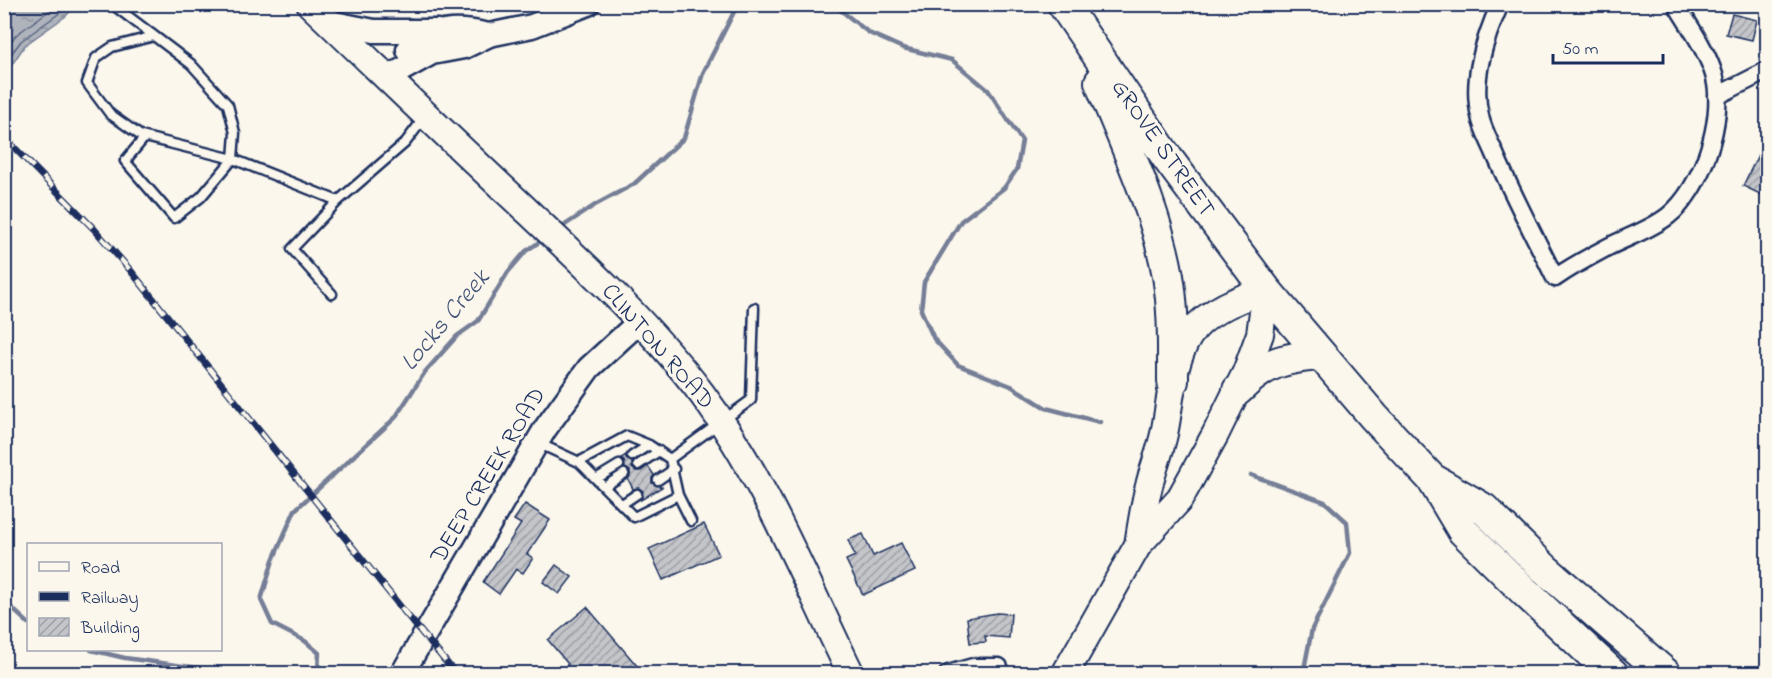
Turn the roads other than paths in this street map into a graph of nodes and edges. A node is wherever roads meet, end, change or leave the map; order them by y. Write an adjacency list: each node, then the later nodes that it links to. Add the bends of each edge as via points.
1 (112, 4): 10 (lane)
2 (310, 4): 7 (main road, CLINTON ROAD)
3 (588, 4): 9 (street, via 532,26)
4 (1500, 4): 13 (street, via 1482,57 1478,80 1480,117 1555,278 1654,225 1680,204 1711,144)
5 (1676, 4): 13 (street, via 1711,68)
6 (1070, 16): 18 (highway, GROVE STREET, via 1168,159); 23 (highway, via 1141,182 1162,245 1172,311)
7 (329, 22): 8 (street, via 374,32); 12 (main road, CLINTON ROAD)
8 (445, 31): 9 (street, via 462,29); 12 (street, via 401,55)
9 (489, 35): 12 (street, via 464,47 432,53)
10 (154, 36): 15 (lane, via 112,47 96,58 87,83 110,114); 16 (lane, via 191,64 228,105 236,133)
11 (1767, 70): 13 (street)
12 (387, 78): 14 (main road, CLINTON ROAD)
13 (1717, 96)
14 (426, 115): 17 (lane, via 405,143); 21 (main road, CLINTON ROAD)
15 (144, 136): 16 (lane); 16 (lane, via 124,161 174,218 201,197)
16 (233, 159): 17 (lane)
17 (338, 201): 19 (lane, via 292,249)
18 (1266, 290): 22 (highway, GROVE STREET); 23 (main road, via 1239,298 1196,328 1184,344); 24 (main road, via 1260,334)
19 (332, 294)
20 (754, 308): 25 (lane, via 751,400)
21 (640, 321): 25 (main road, CLINTON ROAD); 26 (street, DEEP CREEK ROAD, via 589,369)
22 (1320, 355): 24 (highway, via 1277,361); 37 (highway, GROVE STREET)
23 (1173, 381): 44 (main road)
24 (1238, 390): 44 (main road, via 1179,500)
25 (721, 422): 30 (lane); 47 (main road, CLINTON ROAD, via 765,495)
26 (537, 442): 31 (lane); 46 (street, DEEP CREEK ROAD)
27 (649, 445): 28 (lane); 29 (lane); 31 (lane, via 627,436)
28 (659, 451): 30 (lane); 33 (lane)
29 (632, 456)
30 (670, 459): 34 (lane)
31 (579, 462): 36 (lane)
32 (619, 465): 36 (lane)
33 (638, 465)
34 (674, 469): 38 (lane); 41 (lane)
35 (624, 474): 39 (lane)
36 (596, 479): 39 (lane)
37 (1432, 479): 50 (highway, via 1462,531); 51 (highway, via 1484,509 1553,576)
38 (658, 480)
39 (604, 487): 42 (lane)
40 (637, 494): 42 (lane)
41 (678, 495): 42 (lane, via 634,517); 43 (lane)
42 (622, 504)
43 (691, 521)
44 (1138, 545): 49 (main road)
45 (999, 667): 48 (street, via 973,667)
46 (402, 674)
47 (850, 674)
48 (948, 674)
49 (1065, 674)
50 (1613, 674)
51 (1666, 674)

